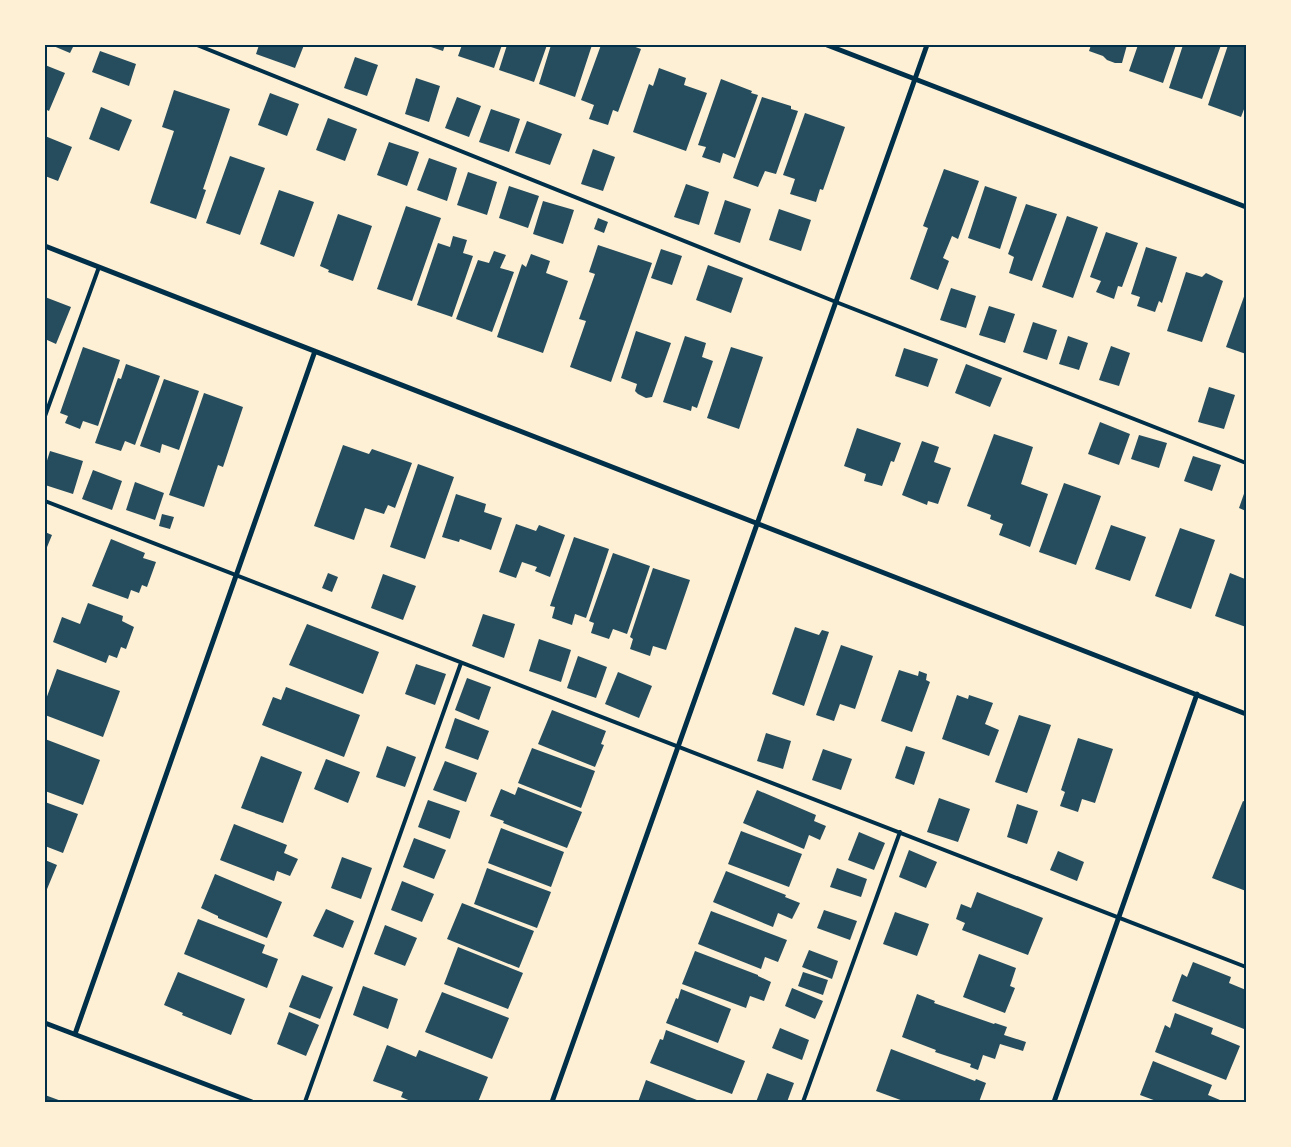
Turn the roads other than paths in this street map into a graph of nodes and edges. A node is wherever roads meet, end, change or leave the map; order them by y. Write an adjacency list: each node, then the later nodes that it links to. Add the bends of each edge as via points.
1 (197, 45): 8 (lane)
2 (828, 45): 4 (street)
3 (927, 45): 4 (street)
4 (915, 79): 5 (street); 8 (street)
5 (1246, 207)
6 (45, 246): 7 (street)
7 (99, 267): 9 (street); 10 (lane)
8 (836, 302): 11 (lane); 13 (street)
9 (316, 351): 13 (street); 14 (street)
10 (45, 416)
11 (1246, 463)
12 (45, 501): 14 (lane)
13 (757, 523): 16 (street); 18 (street)
14 (237, 576): 15 (lane); 23 (street)
15 (461, 663): 18 (lane); 25 (lane)
16 (1197, 694): 17 (street); 20 (street)
17 (1246, 714)
18 (678, 746): 19 (lane); 26 (street)
19 (900, 832): 20 (lane); 27 (lane)
20 (1119, 917): 21 (lane); 28 (street)
21 (1246, 967)
22 (45, 1023): 23 (street)
23 (75, 1034): 24 (street)
24 (252, 1102)
25 (305, 1102)
26 (552, 1102)
27 (803, 1102)
28 (1054, 1102)

